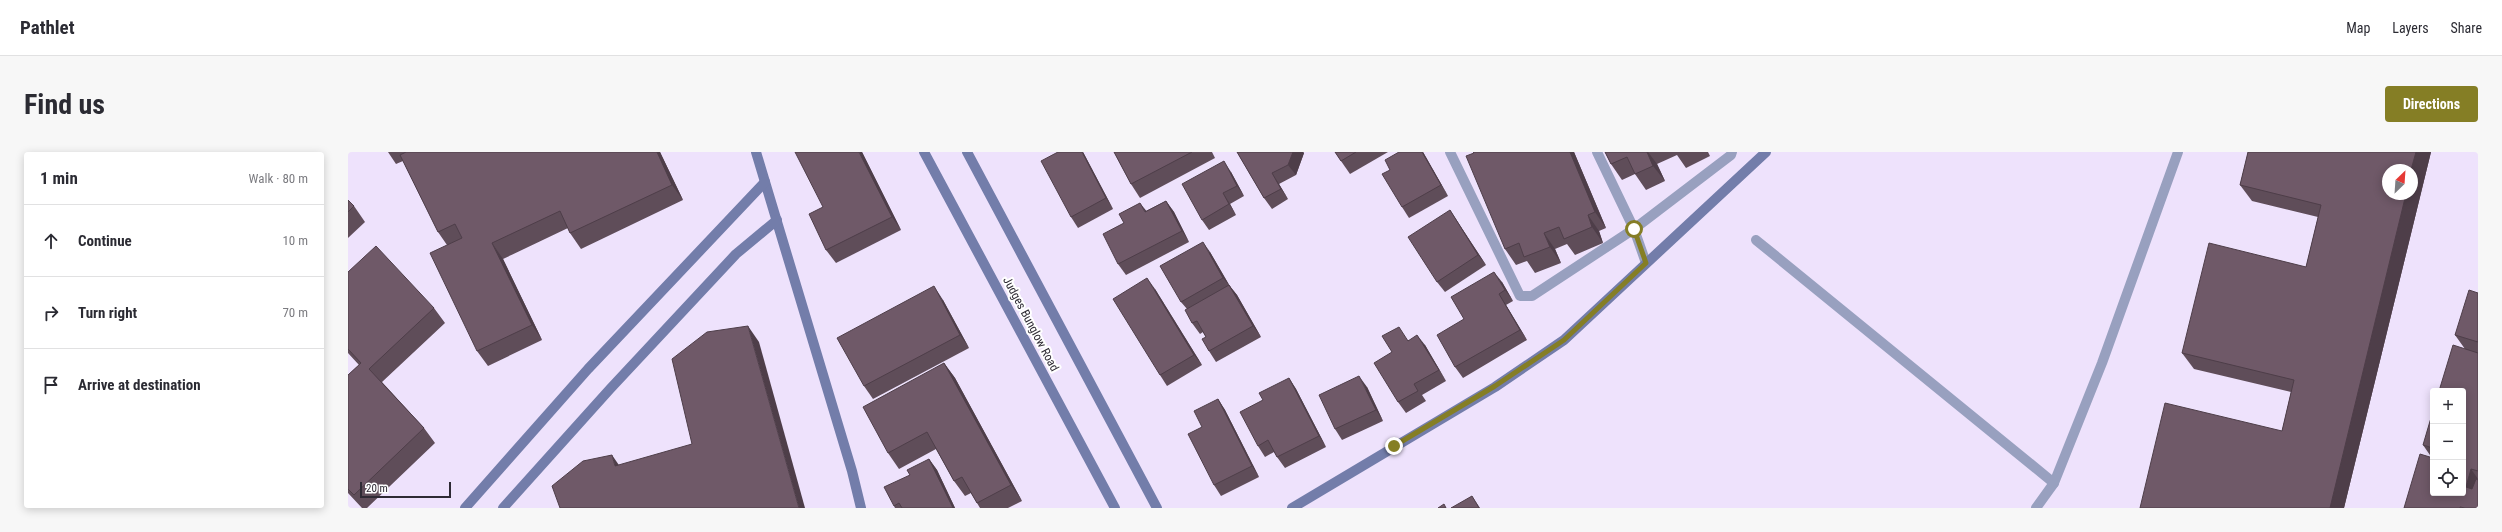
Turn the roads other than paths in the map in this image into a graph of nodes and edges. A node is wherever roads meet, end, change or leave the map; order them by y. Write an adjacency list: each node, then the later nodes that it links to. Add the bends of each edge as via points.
1 (756, 152): 9 (street)
2 (924, 152): 18 (street, Judges Bunglow Road)
3 (1450, 152): 11 (street, via 1520,296 1532,296)
4 (1597, 152): 11 (street)
5 (1732, 152): 11 (street)
6 (1766, 152): 13 (street)
7 (2178, 152): 14 (street, via 2102,363)
8 (970, 153): 19 (street, Judges Bunglow Road)
9 (765, 182): 10 (street); 15 (street, via 588,369)
10 (777, 220): 16 (street, via 736,254); 17 (street)
11 (1634, 229): 13 (street)
12 (1756, 240): 14 (street)
13 (1646, 263): 20 (street, via 1564,340 1495,386)
14 (2054, 483): 21 (street)
15 (465, 508)
16 (503, 508)
17 (862, 508)
18 (1115, 508)
19 (1157, 508)
20 (1292, 508)
21 (2036, 508)

